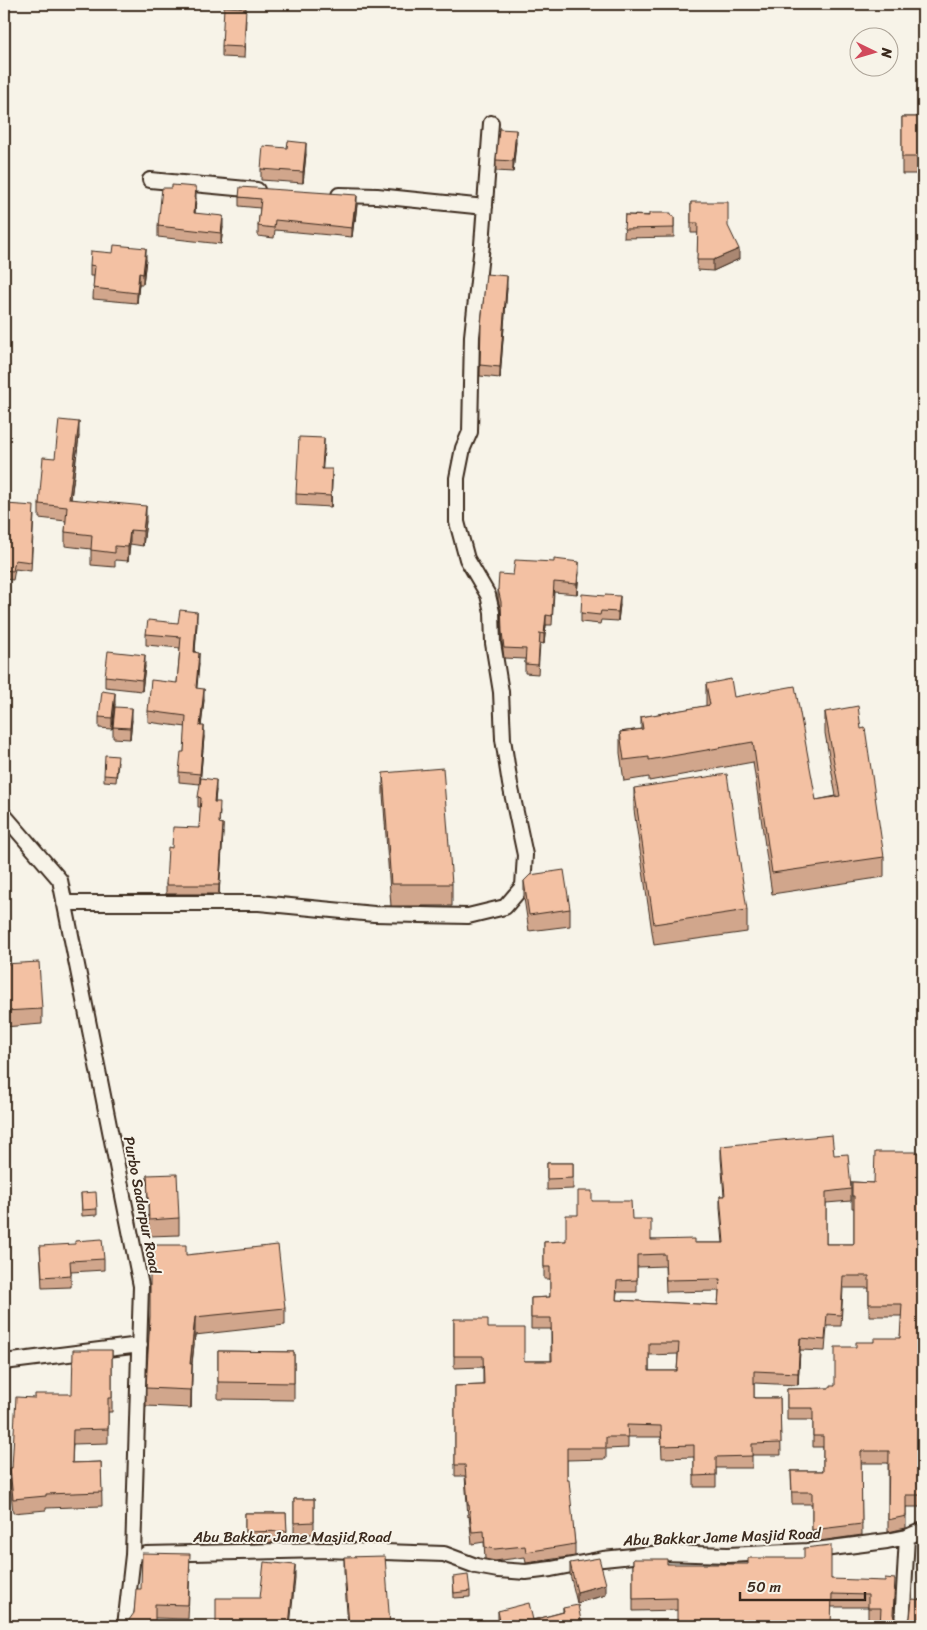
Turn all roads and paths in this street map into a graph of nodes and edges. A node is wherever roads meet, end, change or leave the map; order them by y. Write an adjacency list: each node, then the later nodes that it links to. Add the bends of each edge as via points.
1 (491, 123): 5 (street)
2 (150, 180): 3 (street)
3 (275, 191)
4 (323, 194): 5 (street)
5 (485, 207): 7 (street, via 472,336 470,432 457,478 458,522 467,559 488,595 492,612 503,739 524,855 523,886 505,907 468,916 374,914 259,903)
6 (4, 815): 7 (street, Purbo Sadarpur Road, via 60,880)
7 (64, 902): 8 (street, Purbo Sadarpur Road, via 142,1286)
8 (140, 1345): 9 (street); 12 (street, Purbo Sadarpur Road)
9 (4, 1362)
10 (923, 1530): 11 (street, Abu Bakkar Jame Masjid Road)
11 (907, 1537): 12 (street, Abu Bakkar Jame Masjid Road, via 808,1551 728,1556 652,1554 526,1572 476,1566 444,1554 324,1550); 14 (street)
12 (133, 1555): 13 (street, Purbo Sadarpur Road)
13 (125, 1626)
14 (902, 1626)

